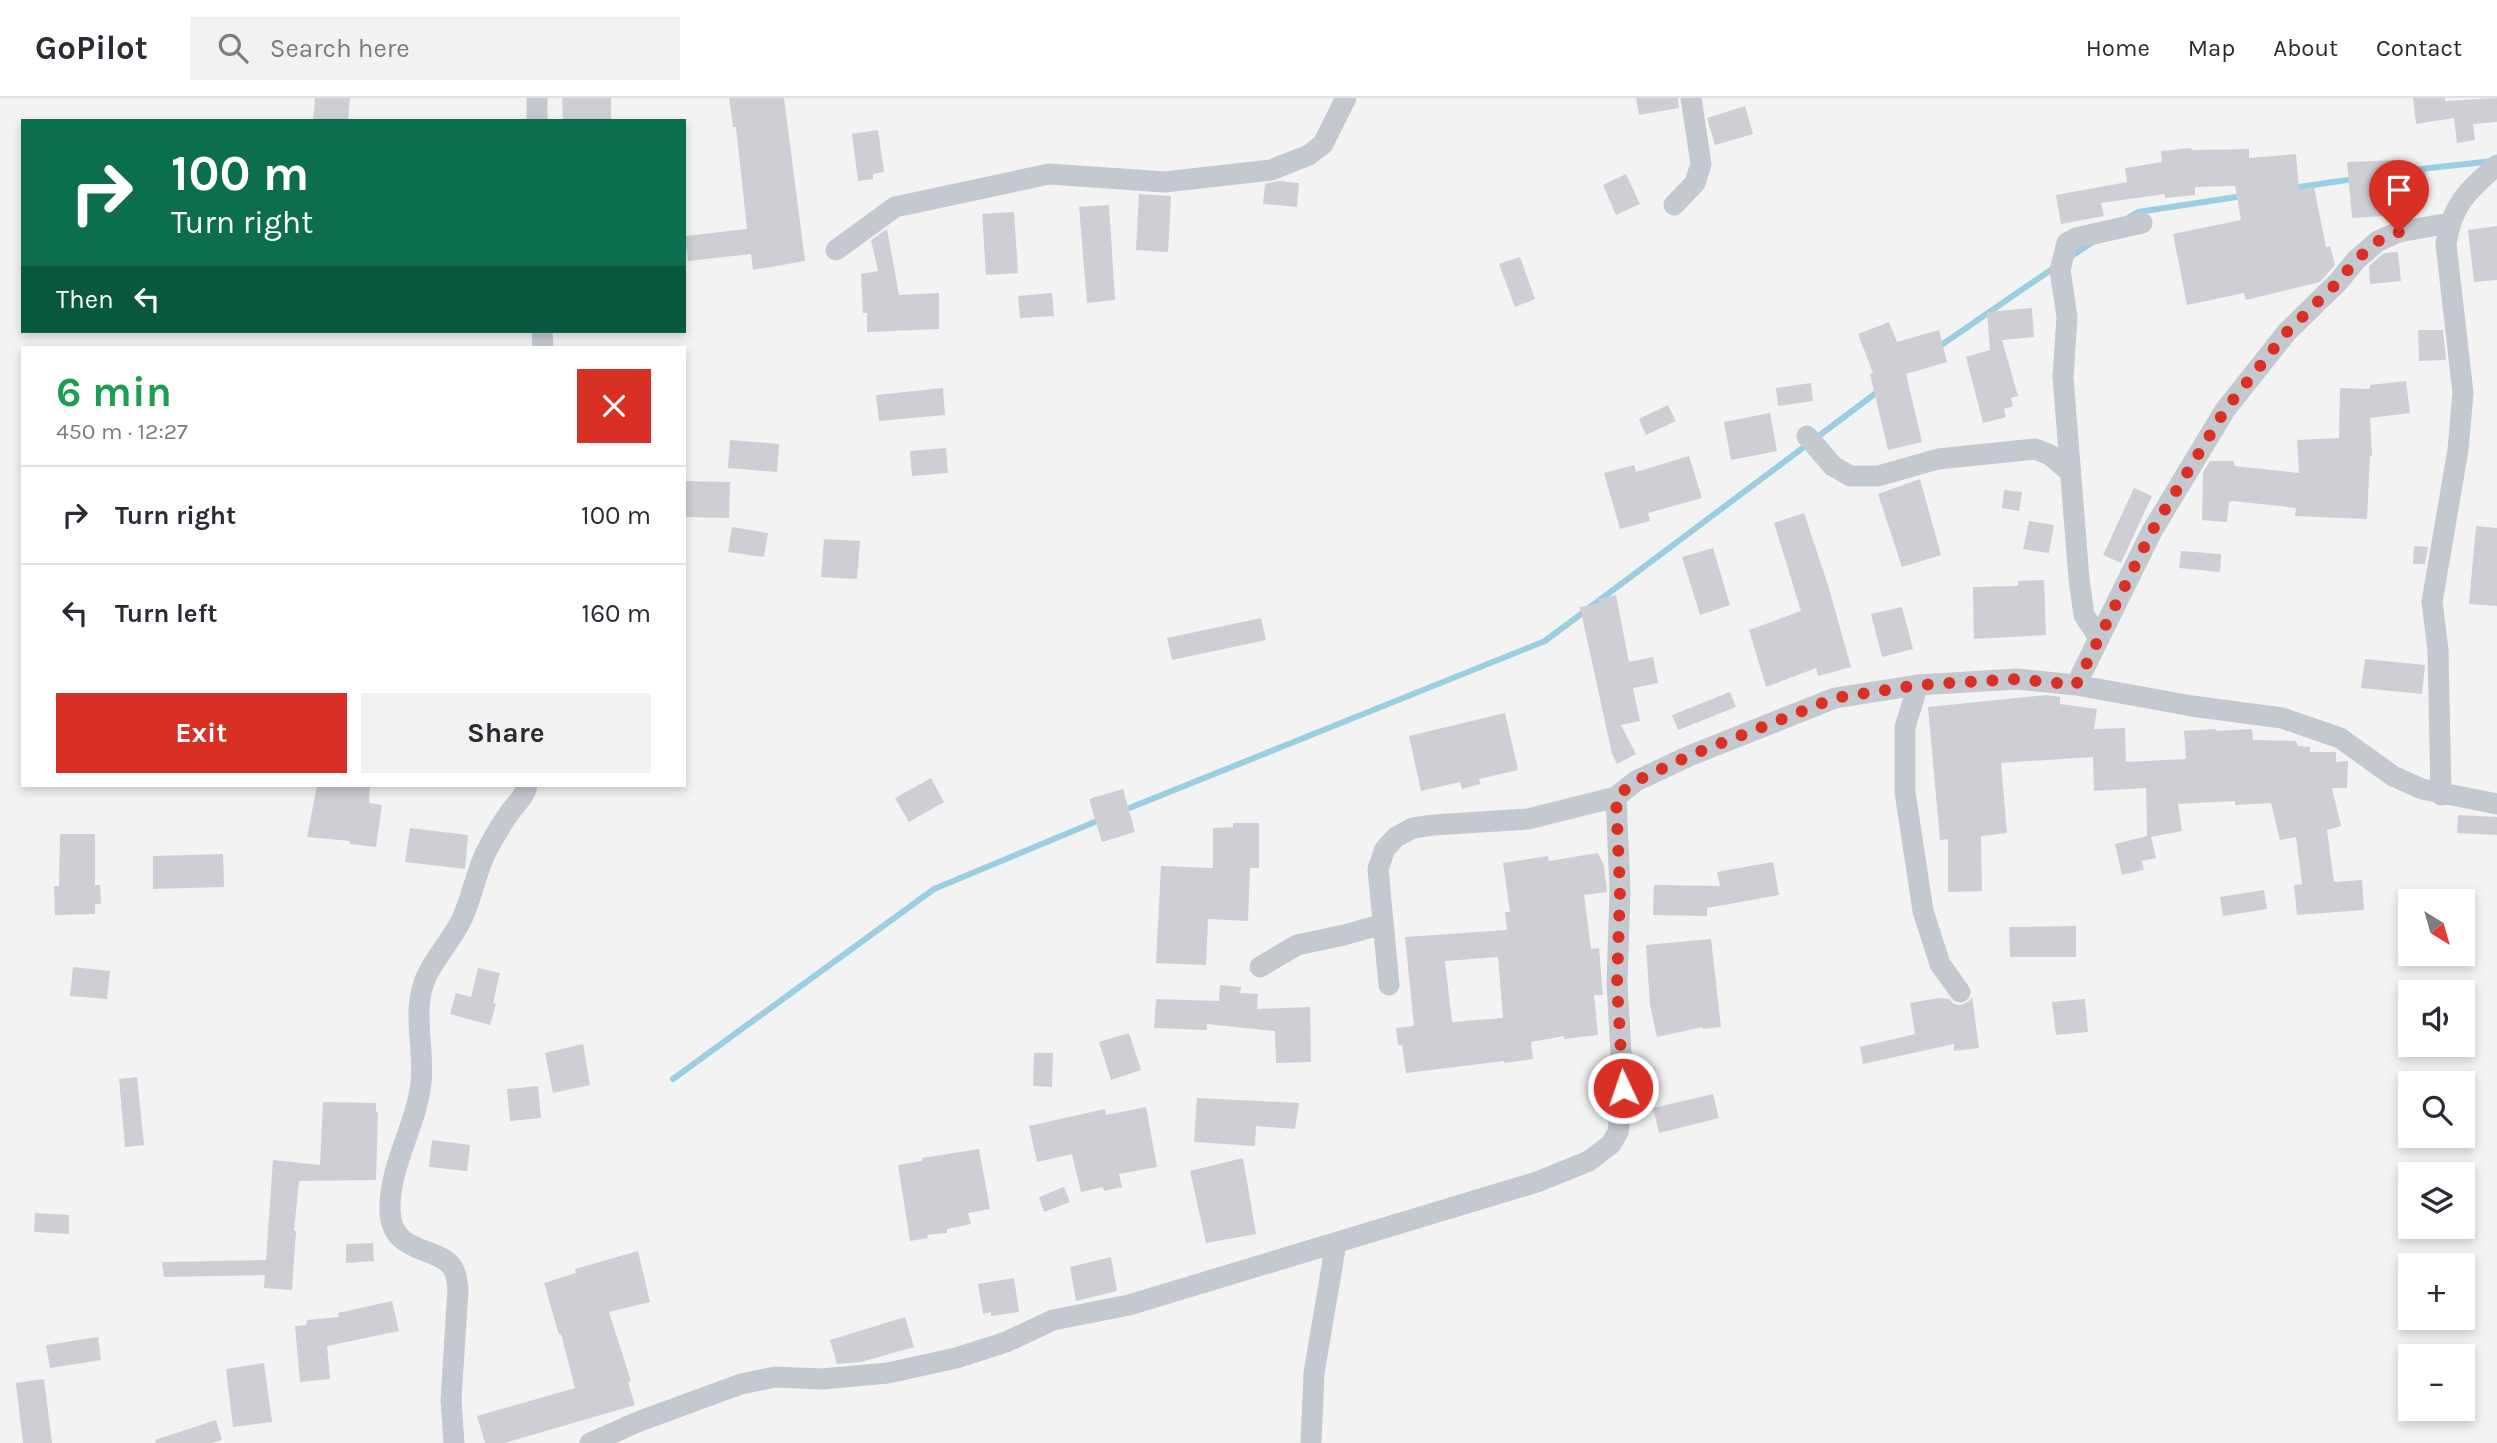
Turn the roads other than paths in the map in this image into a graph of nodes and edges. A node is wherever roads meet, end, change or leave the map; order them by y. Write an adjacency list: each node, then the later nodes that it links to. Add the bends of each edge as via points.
1 (537, 98): 4 (street)
2 (1346, 98): 9 (street, via 1323,144 1309,155 1271,170 1165,182 1049,174 895,207)
3 (1692, 98): 6 (street, via 1701,163 1695,183)
4 (537, 119)
5 (2497, 165): 8 (street, via 2457,205)
6 (1674, 205)
7 (2142, 223): 11 (street, via 2076,238 2067,243 2063,253 2060,270 2067,317 2063,377)
8 (2449, 223): 12 (street, via 2399,232 2378,241 2287,332 2225,410 2152,531); 16 (street, via 2446,244 2463,393 2432,602 2438,650)
9 (836, 250)
10 (1807, 436): 11 (street, via 1833,466 1850,475 1878,476 1938,459 2035,449 2050,454)
11 (2070, 472): 12 (street, via 2084,615)
12 (2099, 638): 14 (street)
13 (1918, 685): 14 (street, via 2017,679); 17 (street, via 1835,698 1689,756 1636,781); 22 (street, via 1905,727 1905,792 1923,911 1940,964)
14 (2076, 685): 16 (street, via 2282,718 2340,738 2393,776)
15 (527, 787): 24 (street, via 485,854 461,922 427,974 418,1002 421,1086 392,1182 390,1215 399,1236 455,1271)
16 (2441, 795): 18 (street)
17 (1616, 797): 19 (street, via 1528,819 1433,825 1396,836 1378,869); 23 (street, via 1623,1088 1618,1132 1611,1144 1589,1161 1537,1182)
18 (2497, 804)
19 (1383, 924): 20 (street, via 1297,944); 21 (street)
20 (1260, 967)
21 (1389, 985)
22 (1960, 992)
23 (1336, 1243): 25 (street, via 1129,1305 1053,1320 956,1358 888,1373 822,1379 775,1377 741,1384); 26 (street, via 1314,1373)
24 (454, 1443)
25 (590, 1443)
26 (1311, 1443)

